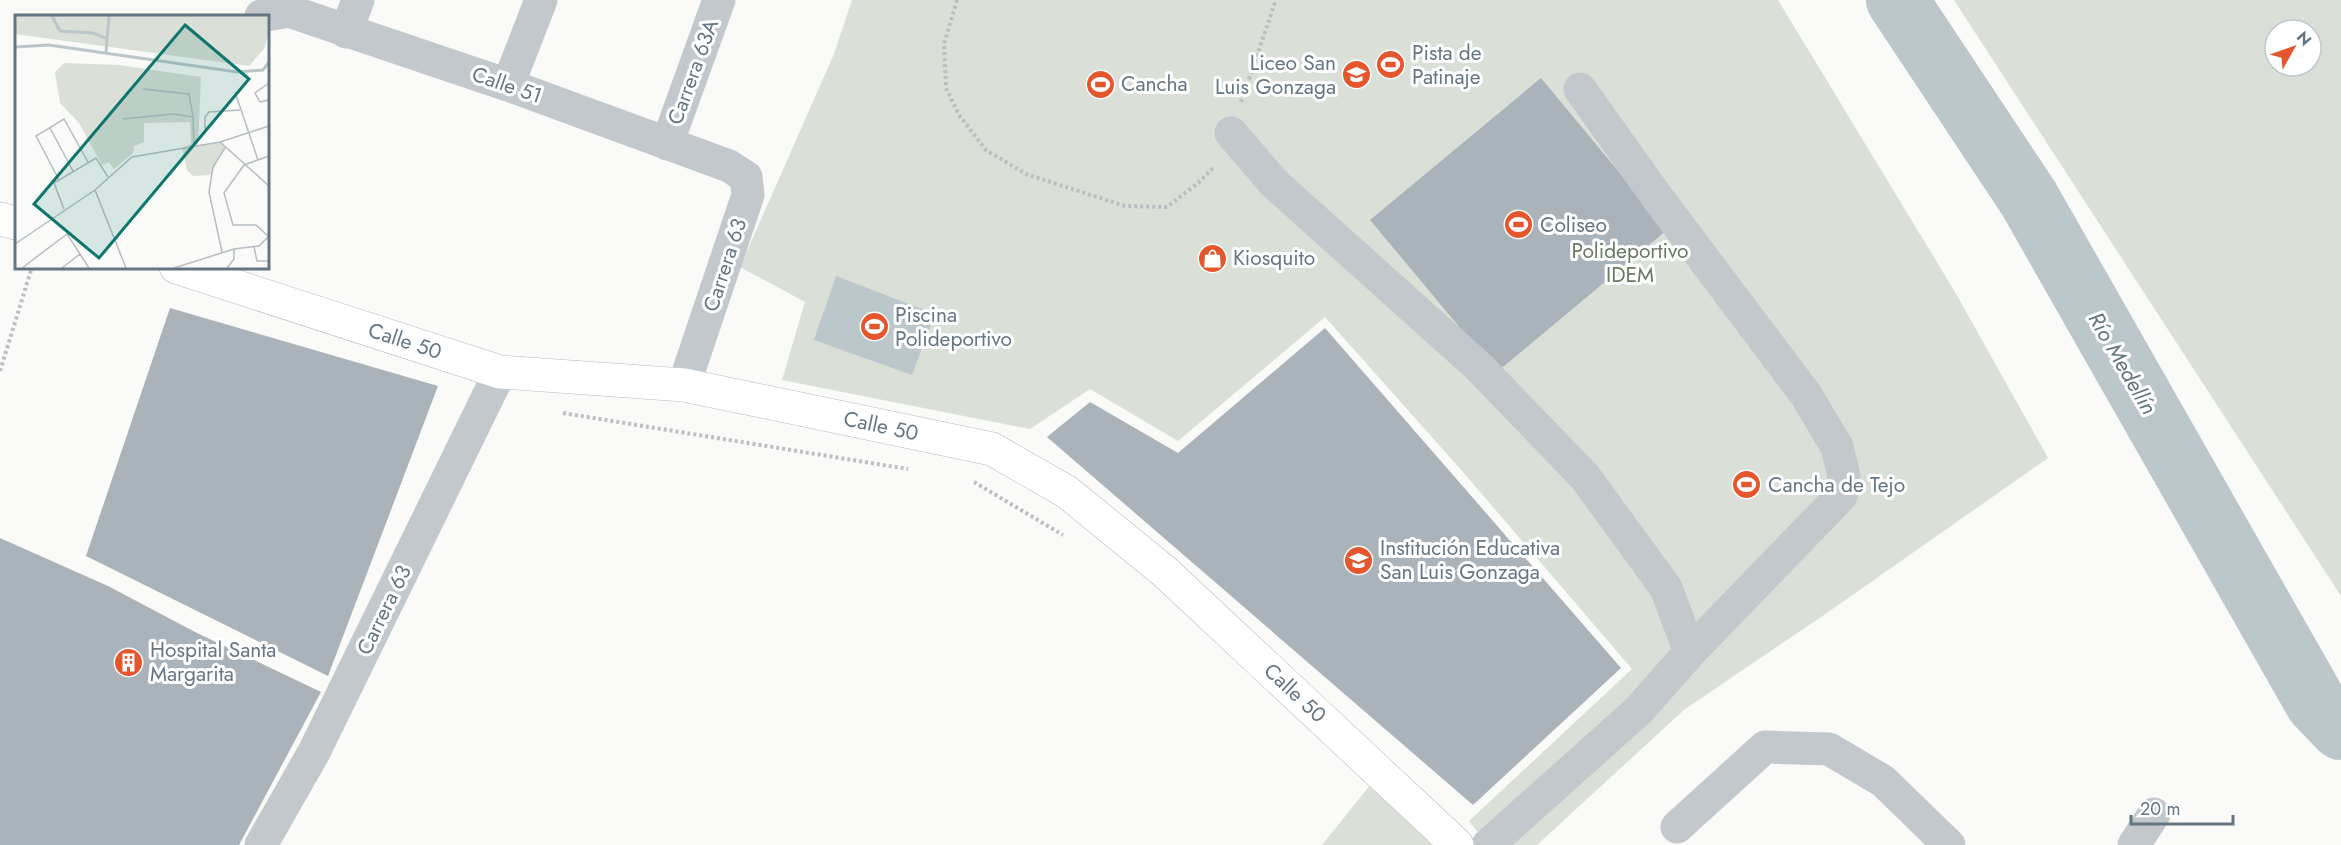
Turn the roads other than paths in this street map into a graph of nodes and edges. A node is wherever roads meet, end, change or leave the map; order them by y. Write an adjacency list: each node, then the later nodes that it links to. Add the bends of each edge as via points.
1 (358, 0): 5 (street)
2 (541, 0): 6 (street)
3 (719, 0): 9 (street, Carrera 63A)
4 (267, 15): 5 (street, Calle 51, via 289,11)
5 (346, 32): 6 (street, Calle 51)
6 (508, 85): 9 (street, Calle 51)
7 (1580, 90): 16 (street, via 1806,395 1837,447 1844,476 1842,496)
8 (1231, 133): 16 (street, via 1274,183 1479,367 1585,477 1666,588)
9 (667, 144): 10 (street, Calle 51, via 729,166)
10 (746, 177): 15 (street, Carrera 63, via 748,195)
11 (0, 219): 12 (main road)
12 (15, 223)
13 (179, 268): 14 (main road, Calle 50)
14 (500, 372): 15 (main road, Calle 50); 19 (street, Carrera 63, via 315,752)
15 (684, 385): 20 (main road, Calle 50, via 992,449 1067,492 1165,572)
16 (1690, 652): 21 (street, via 1639,710)
17 (2154, 814): 23 (street)
18 (1677, 827): 22 (street, via 1765,747 1829,749 1883,781)
19 (261, 845)
20 (1458, 845)
21 (1488, 845)
22 (1949, 845)
23 (2134, 845)

